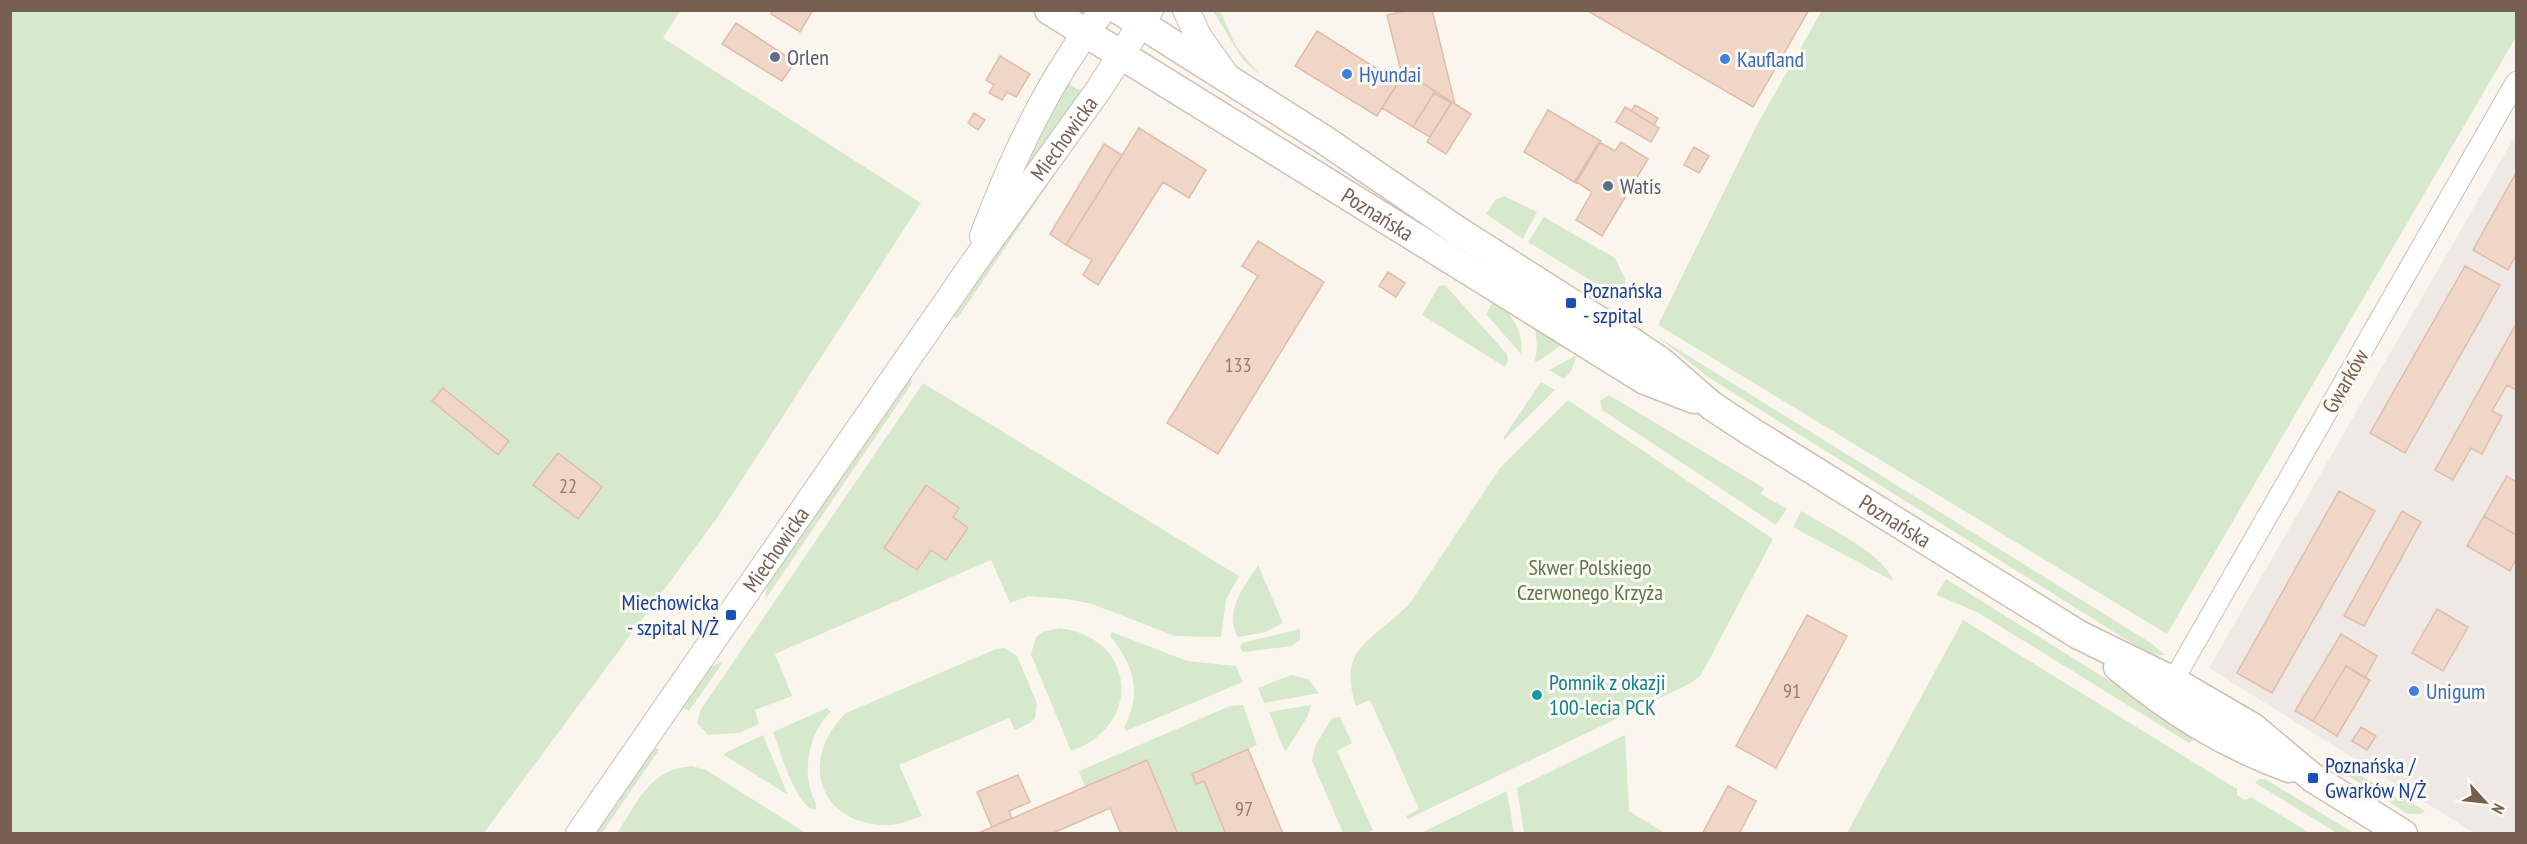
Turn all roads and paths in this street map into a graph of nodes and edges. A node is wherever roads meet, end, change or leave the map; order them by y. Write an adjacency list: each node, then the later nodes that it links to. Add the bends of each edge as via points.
1 (1049, 10): 5 (main road, Poznańska)
2 (1103, 10): 5 (street, Miechowicka)
3 (1186, 10): 7 (street, via 1198,36)
4 (1137, 15): 6 (street, Miechowicka); 7 (main road, Poznańska)
5 (1085, 33): 6 (main road, Poznańska); 9 (street, Miechowicka, via 1007,171)
6 (1121, 57): 9 (street, Miechowicka); 10 (main road, Poznańska, via 1645,380)
7 (1229, 80): 10 (main road, Poznańska, via 1633,342)
8 (2517, 82): 12 (street, Gwarków)
9 (972, 264): 14 (street, Miechowicka)
10 (1712, 406): 11 (main road, Poznańska)
11 (2079, 635): 12 (main road, Poznańska); 13 (main road, Poznańska, via 2159,700 2188,718 2239,749)
12 (2173, 681): 13 (main road, Poznańska, via 2252,727)
13 (2313, 778): 15 (main road, Poznańska)
14 (579, 834)
15 (2403, 834)

